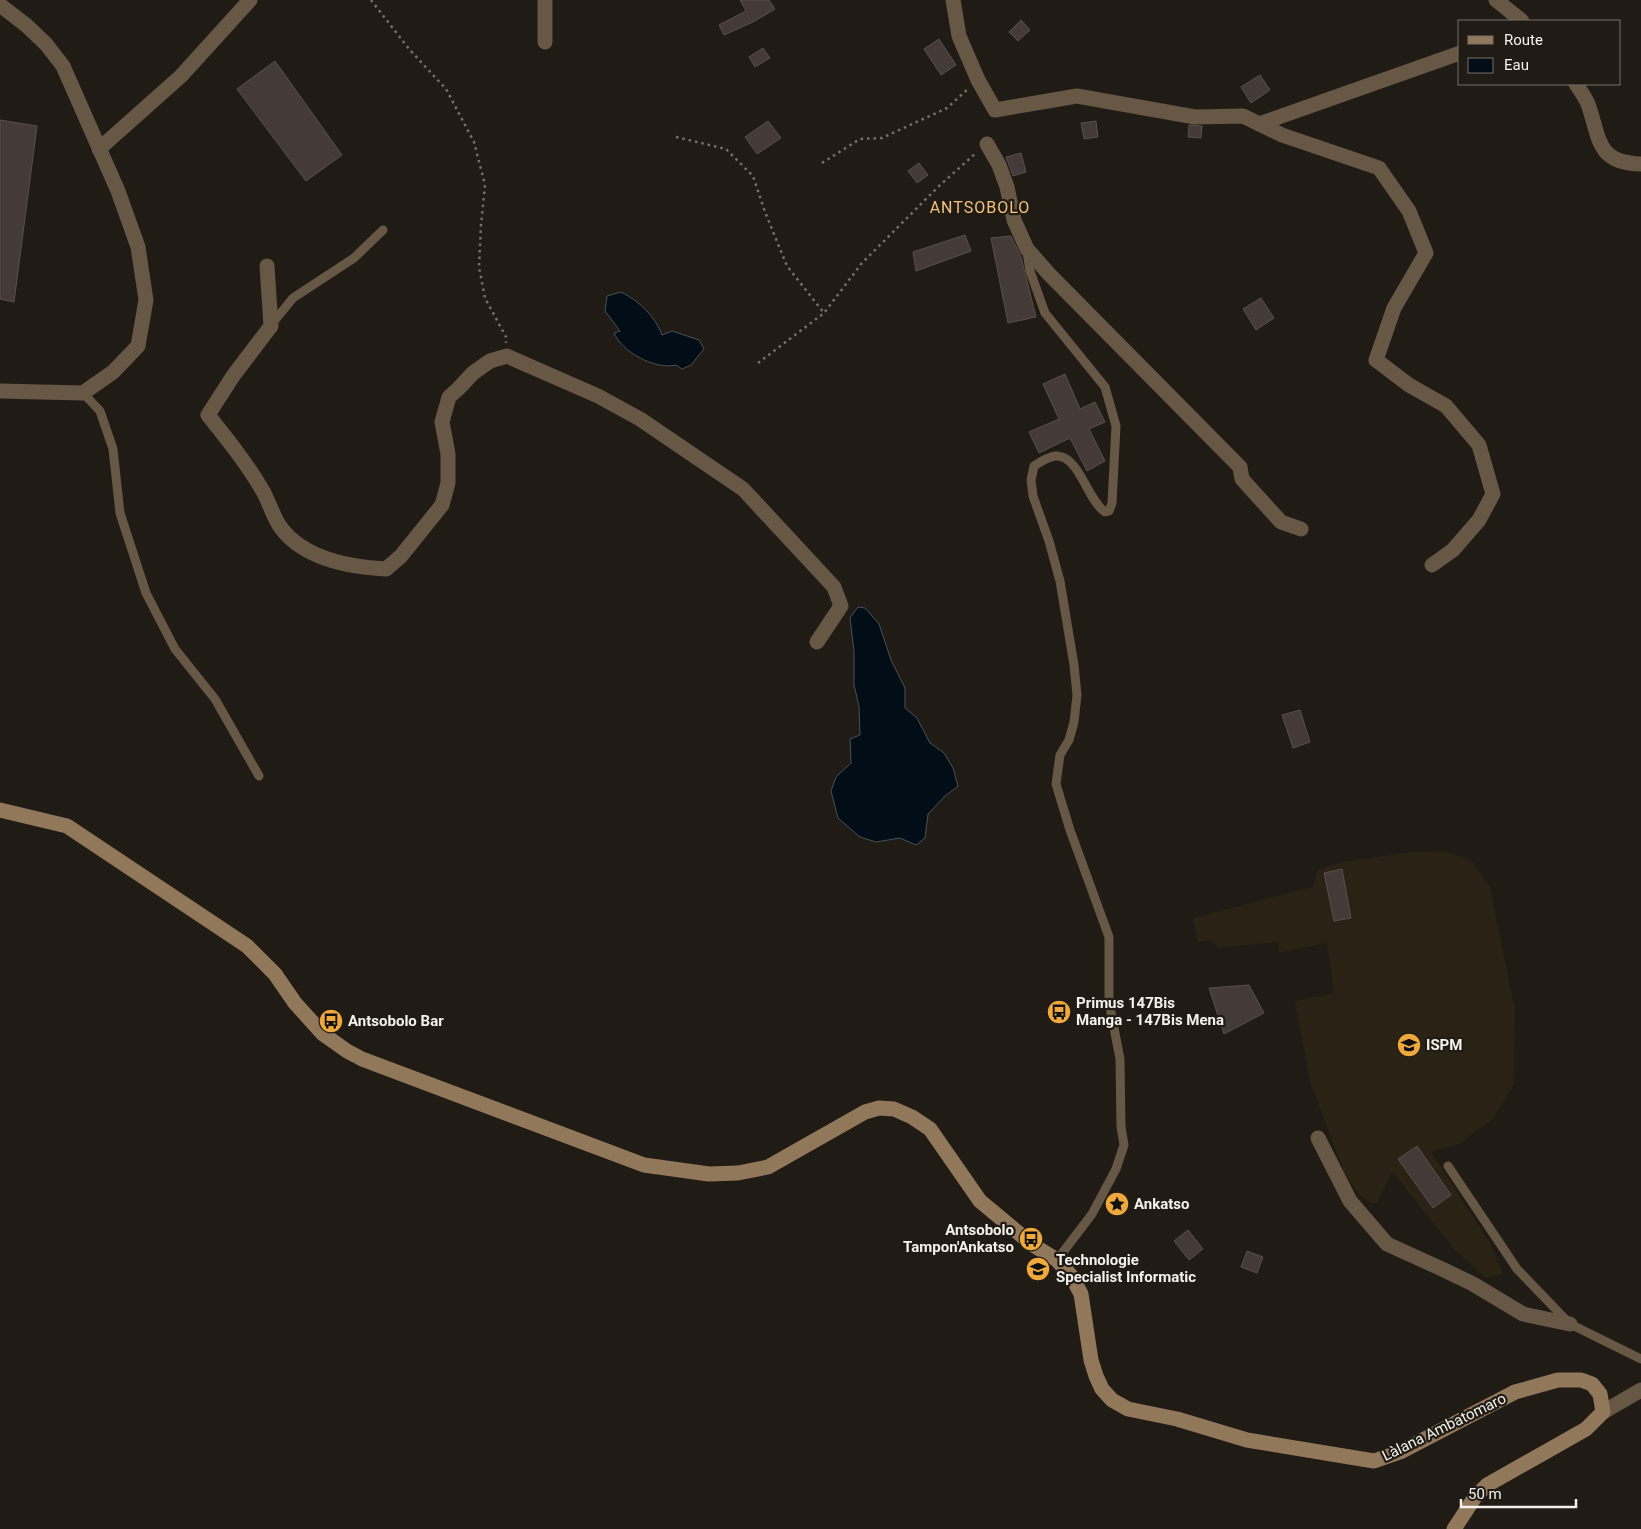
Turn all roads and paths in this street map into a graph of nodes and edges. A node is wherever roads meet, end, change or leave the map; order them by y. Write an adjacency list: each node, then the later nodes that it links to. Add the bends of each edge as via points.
1 (250, 0): 15 (street, via 181,76)
2 (371, 0): 23 (path, via 446,89 474,142 485,185 479,267 485,298 506,337)
3 (545, 0): 8 (street)
4 (953, 0): 10 (street, via 959,36)
5 (1496, 0): 7 (street)
6 (0, 5): 15 (street, via 46,44 63,66)
7 (1521, 20)
8 (545, 42)
9 (1458, 54): 12 (street)
10 (978, 80): 12 (street, via 995,110 1077,96 1195,117 1243,116); 16 (path, via 947,108 882,138 860,139)
11 (1577, 85): 17 (street, via 1587,102 1604,151 1615,160)
12 (1258, 124): 28 (street, via 1379,168 1408,212 1426,253 1394,308 1376,360 1409,385 1446,406 1479,445 1493,494 1478,520 1453,550)
13 (676, 137): 21 (path, via 726,149 753,176 787,266)
14 (987, 144): 19 (street, via 999,165 1014,220); 21 (path, via 939,186 862,263)
15 (99, 149): 26 (street, via 138,247 146,300 138,346 113,372)
16 (822, 163)
17 (1641, 164)
18 (383, 230): 22 (lane, via 354,258 293,298)
19 (1027, 249): 27 (street, via 1240,467 1242,479 1281,522); 34 (lane, via 1044,313 1105,386 1116,426 1109,511 1099,508 1068,460 1056,456 1046,459 1034,466 1031,480 1060,581 1077,695 1074,722 1069,740 1060,754 1056,784 1109,937 1110,1002 1120,1059 1124,1145 1092,1214)
20 (267, 266): 22 (street)
21 (824, 313): 24 (path)
22 (271, 326): 23 (street, via 208,415 236,449 279,525 298,544 318,556 370,568 386,569 401,556 442,505 448,483 448,454 442,422 449,397 490,361)
23 (507, 356): 29 (street, via 598,396 640,419 743,489 834,587 841,606)
24 (758, 363)
25 (0, 391): 26 (street)
26 (83, 393): 30 (lane, via 100,411 113,450 120,513 146,593 175,649 215,699)
27 (1301, 529)
28 (1432, 565)
29 (817, 642)
30 (258, 776)
31 (0, 810): 34 (street, Làlana Ambatomaro, via 67,826 247,946 276,974 295,1003 323,1034 362,1059 644,1165 708,1174 738,1174 768,1166 866,1112 879,1108 894,1109 930,1129 980,1201 1033,1245)
32 (1318, 1138): 35 (street, via 1350,1201 1387,1244 1442,1268 1523,1314)
33 (1448, 1166): 35 (lane, via 1517,1269)
34 (1057, 1260): 38 (street, Làlana Ambatomaro, via 1081,1294 1091,1360 1102,1389 1112,1400 1128,1409 1177,1419 1248,1440 1374,1461 1400,1452 1515,1392 1558,1380 1582,1380 1592,1384 1600,1394)
35 (1570, 1324): 36 (lane)
36 (1641, 1359)
37 (1641, 1390): 38 (street)
38 (1603, 1412): 39 (street, via 1586,1429 1487,1485)
39 (1454, 1529)

